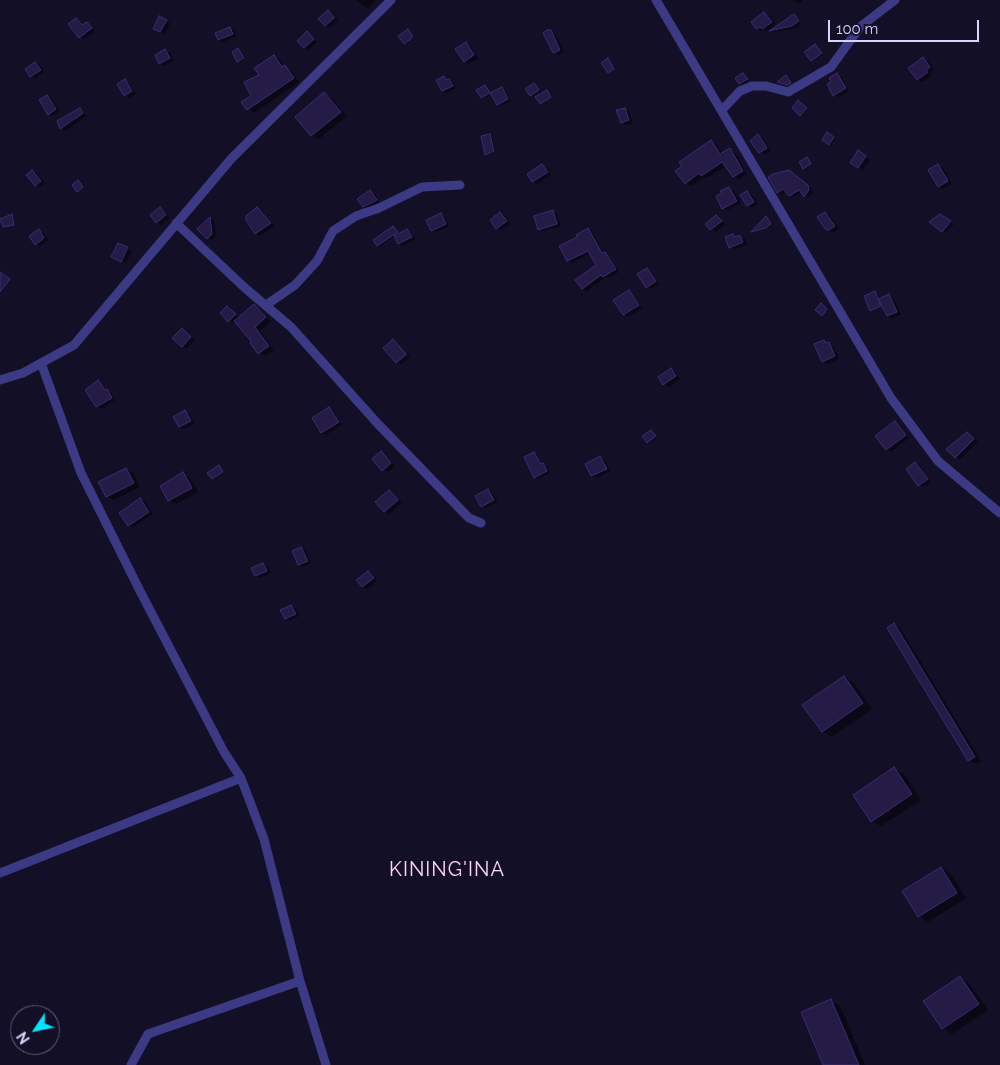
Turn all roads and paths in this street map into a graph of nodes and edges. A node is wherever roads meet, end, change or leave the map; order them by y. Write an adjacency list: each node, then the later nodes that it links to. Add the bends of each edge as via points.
1 (391, 0): 6 (street, via 231,159)
2 (895, 0): 4 (street, via 860,27 831,67 788,92 752,86 740,91)
3 (659, 1): 4 (street)
4 (722, 110): 10 (street, via 891,398 938,460)
5 (460, 185): 7 (street, via 422,187 356,216 333,231 318,261 295,285)
6 (176, 222): 7 (street); 8 (street, via 74,345)
7 (266, 305): 11 (street, via 292,327 378,424 469,518)
8 (41, 363): 9 (street, via 24,373); 12 (street, via 81,473 224,752)
9 (0, 380)
10 (1000, 512)
11 (481, 523)
12 (241, 778): 13 (street); 14 (street, via 264,839)
13 (0, 873)
14 (300, 981): 15 (street, via 148,1034); 16 (street)
15 (131, 1065)
16 (326, 1065)

